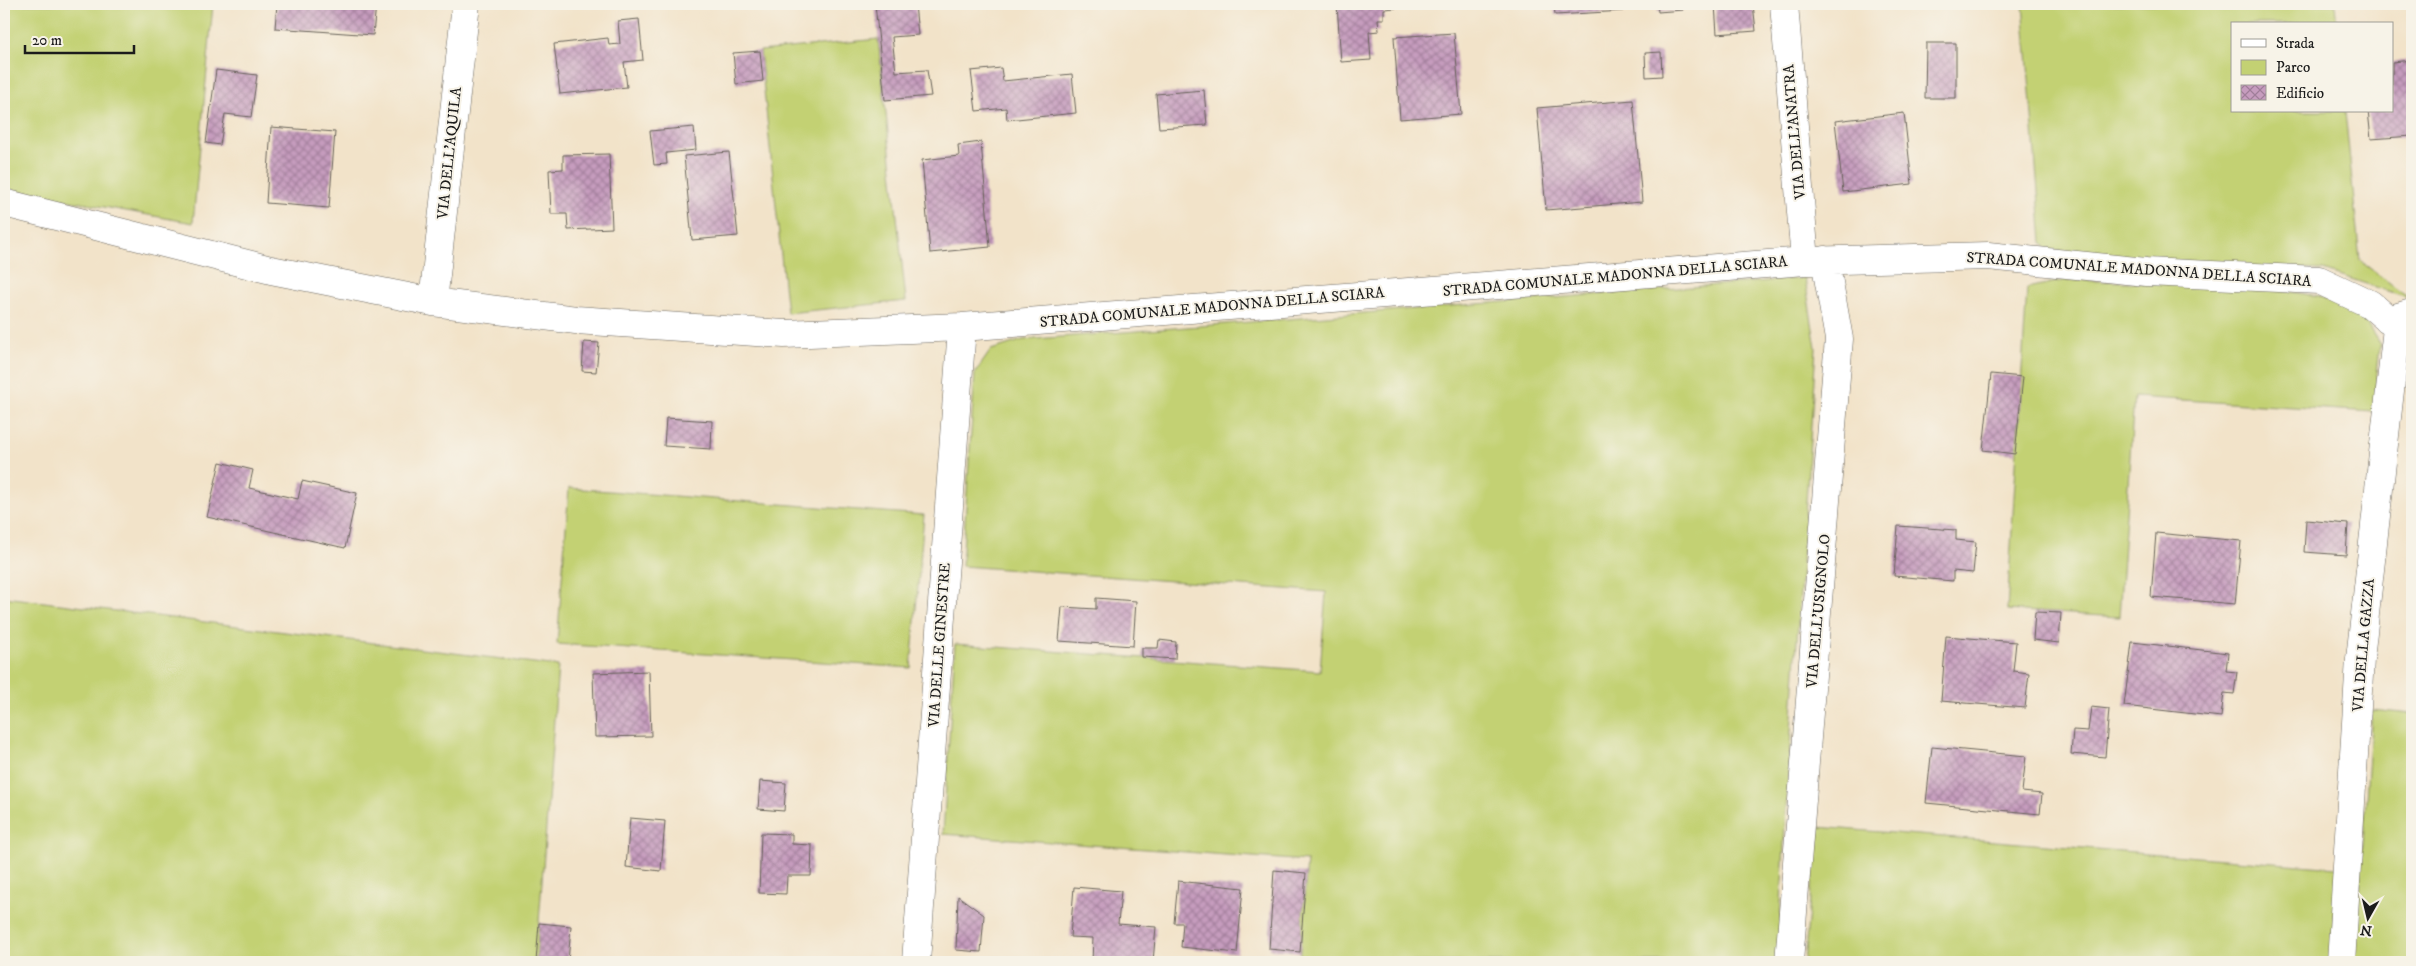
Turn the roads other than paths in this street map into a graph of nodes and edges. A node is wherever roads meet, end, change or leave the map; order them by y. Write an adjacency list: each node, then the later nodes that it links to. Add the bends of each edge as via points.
1 (466, 4): 5 (street, VIA DELL'AQUILA)
2 (1784, 4): 4 (street, VIA DELL'ANATRA)
3 (4, 203): 5 (street, STRADA COMUNALE MADONNA DELLA SCIARA, via 271,270)
4 (1815, 261): 6 (street, STRADA COMUNALE MADONNA DELLA SCIARA, via 1988,256 2146,272 2319,280 2370,304); 7 (street, STRADA COMUNALE MADONNA DELLA SCIARA); 9 (street, VIA DELL'USIGNOLO, via 1840,339)
5 (433, 302): 7 (street, STRADA COMUNALE MADONNA DELLA SCIARA, via 576,320 784,334)
6 (2402, 325): 10 (street, VIA DELLA GAZZA, via 2360,659)
7 (962, 327): 8 (street, VIA DELLE GINESTRE)
8 (916, 962)
9 (1789, 962)
10 (2341, 962)

